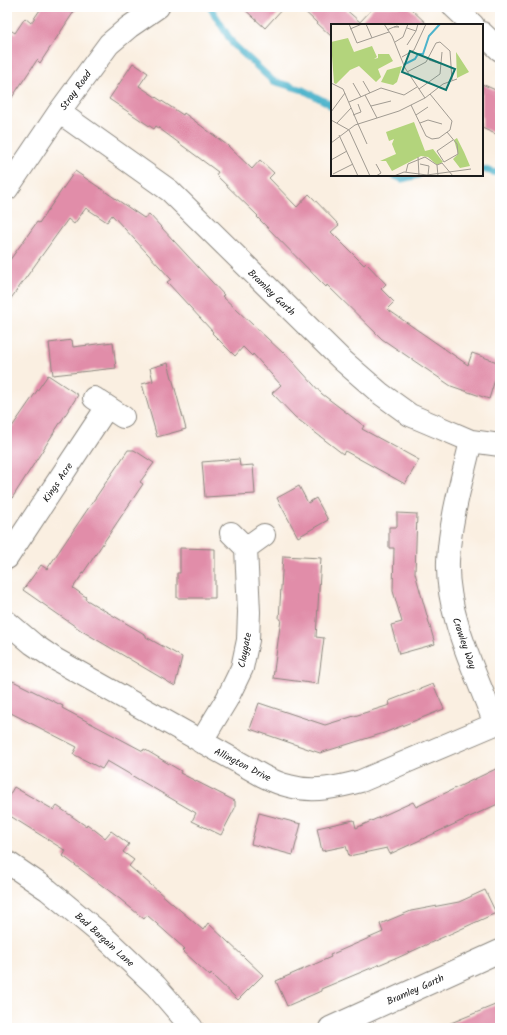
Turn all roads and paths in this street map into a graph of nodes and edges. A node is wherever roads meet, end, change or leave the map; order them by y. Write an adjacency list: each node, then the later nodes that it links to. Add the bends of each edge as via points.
1 (158, 7): 6 (street, Stray Road, via 109,44)
2 (454, 7): 3 (street)
3 (472, 24)
4 (483, 34): 5 (street)
5 (500, 50)
6 (59, 112): 7 (street, Stray Road); 9 (street, Bramley Garth, via 170,191 342,360 381,394 410,415)
7 (7, 189)
8 (108, 407): 14 (street, Kings Acre)
9 (471, 441): 10 (street, Bramley Garth); 16 (street, Crawley Way, via 450,539 450,594 458,627)
10 (500, 445)
11 (231, 533): 13 (street)
12 (264, 535): 13 (street)
13 (246, 548): 17 (street, Claygate, via 249,612 248,640 242,668)
14 (7, 558)
15 (7, 622): 17 (street, Allington Drive, via 56,659)
16 (498, 723): 17 (street, Allington Drive, via 361,781 339,787 314,789 290,787 263,776)
17 (201, 742)
18 (7, 862): 20 (street, Bad Bargain Lane, via 48,890 101,934 156,986)
19 (500, 951): 21 (street, Bramley Garth)
20 (192, 1028)
21 (330, 1028)

